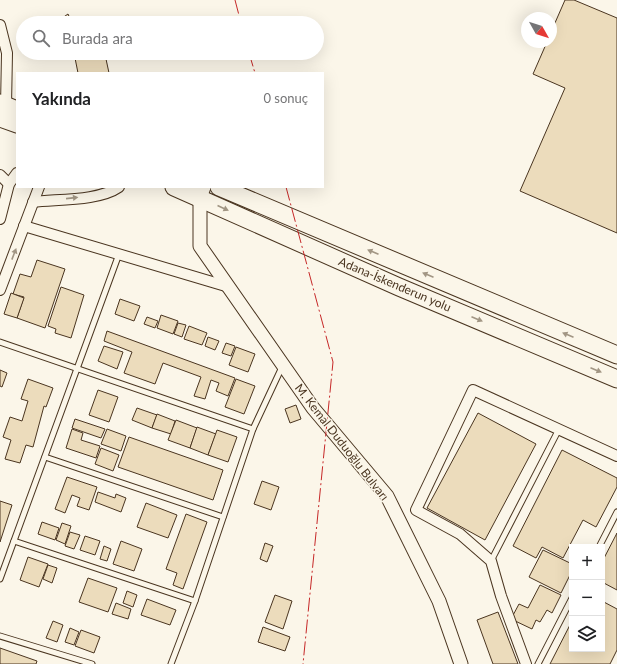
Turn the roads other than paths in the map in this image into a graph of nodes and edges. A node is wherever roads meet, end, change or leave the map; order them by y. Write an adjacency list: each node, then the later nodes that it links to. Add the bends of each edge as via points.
1 (0, 25): 2 (street, via 7,53)
2 (6, 109): 3 (highway)
3 (16, 123)
4 (16, 174): 6 (street)
5 (0, 175): 6 (street)
6 (9, 184): 13 (street)
7 (39, 188): 12 (street)
8 (118, 188): 12 (street, one-way to 8, via 96,196)
9 (180, 188): 11 (highway, Adana-İskenderun yolu)
10 (221, 188): 19 (highway, one-way to 10)
11 (202, 192): 16 (street, M. Kemal Duduoğlu Bulvarı, via 200,246); 22 (highway, Adana-İskenderun yolu, one-way to 22, via 399,287)
12 (33, 202): 14 (street)
13 (0, 219)
14 (24, 226): 15 (street); 17 (street, one-way to 14)
15 (119, 254): 16 (street); 21 (lane)
16 (229, 287): 20 (street, M. Kemal Duduoğlu Bulvarı)
17 (0, 290)
18 (0, 342): 21 (lane)
19 (617, 355)
20 (283, 366): 24 (lane); 38 (street, M. Kemal Duduoğlu Bulvarı, via 313,408 387,496 439,600)
21 (76, 369): 24 (lane); 26 (lane)
22 (617, 379)
23 (559, 429): 25 (street); 31 (lane); 31 (street, via 473,390 416,510 460,534)
24 (252, 430): 28 (lane)
25 (617, 456)
26 (45, 457): 28 (lane); 29 (lane)
27 (617, 512): 30 (lane)
28 (223, 517): 33 (lane)
29 (14, 541): 32 (lane); 33 (lane)
30 (601, 544)
31 (491, 561): 39 (street)
32 (0, 579)
33 (195, 601): 37 (lane)
34 (569, 604): 40 (lane)
35 (0, 636): 36 (lane)
36 (92, 664)
37 (171, 664)
38 (461, 664)
39 (526, 664)
40 (538, 664)

